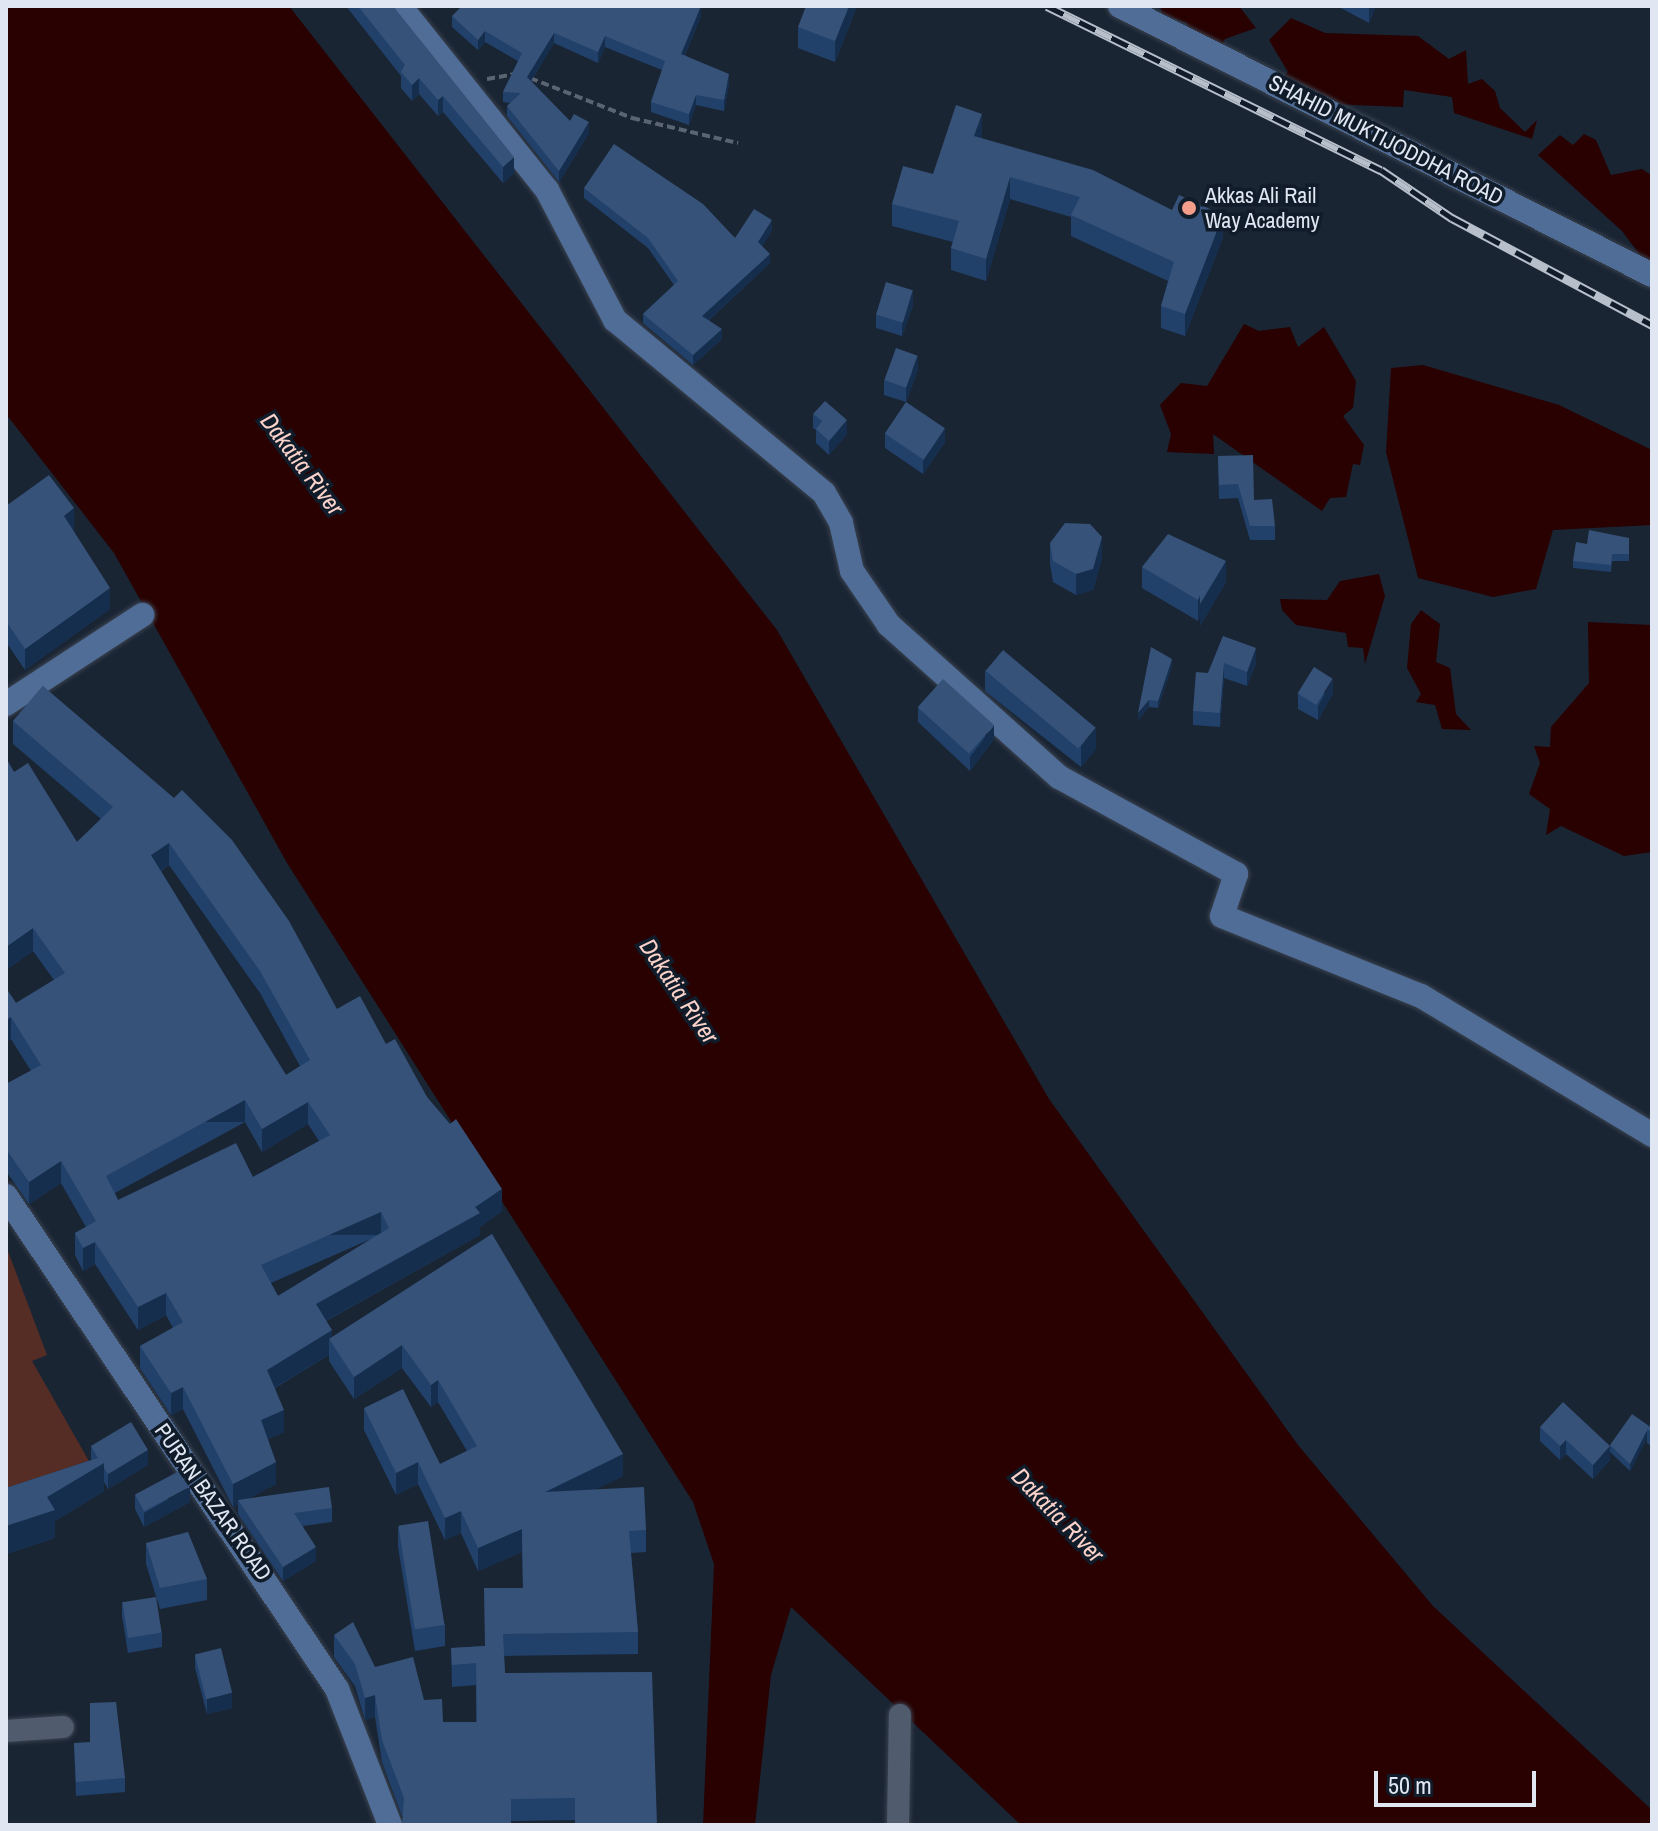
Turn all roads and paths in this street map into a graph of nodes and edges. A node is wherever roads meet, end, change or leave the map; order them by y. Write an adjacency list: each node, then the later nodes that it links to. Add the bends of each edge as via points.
1 (400, 6): 3 (street)
2 (1120, 6): 5 (street, SHAHID MUKTIJODDHA ROAD)
3 (466, 85): 4 (path, via 517,73 632,118); 8 (street, via 547,190 615,320 824,493 841,523 852,571 889,625 1059,777 1236,874 1222,916 1421,996)
4 (738, 143)
5 (1652, 275)
6 (142, 615): 7 (street)
7 (6, 704)
8 (1652, 1135)
9 (6, 1196): 13 (street, PURAN BAZAR ROAD, via 337,1689)
10 (900, 1715): 14 (street)
11 (63, 1727): 12 (street)
12 (6, 1731)
13 (390, 1825)
14 (898, 1825)

